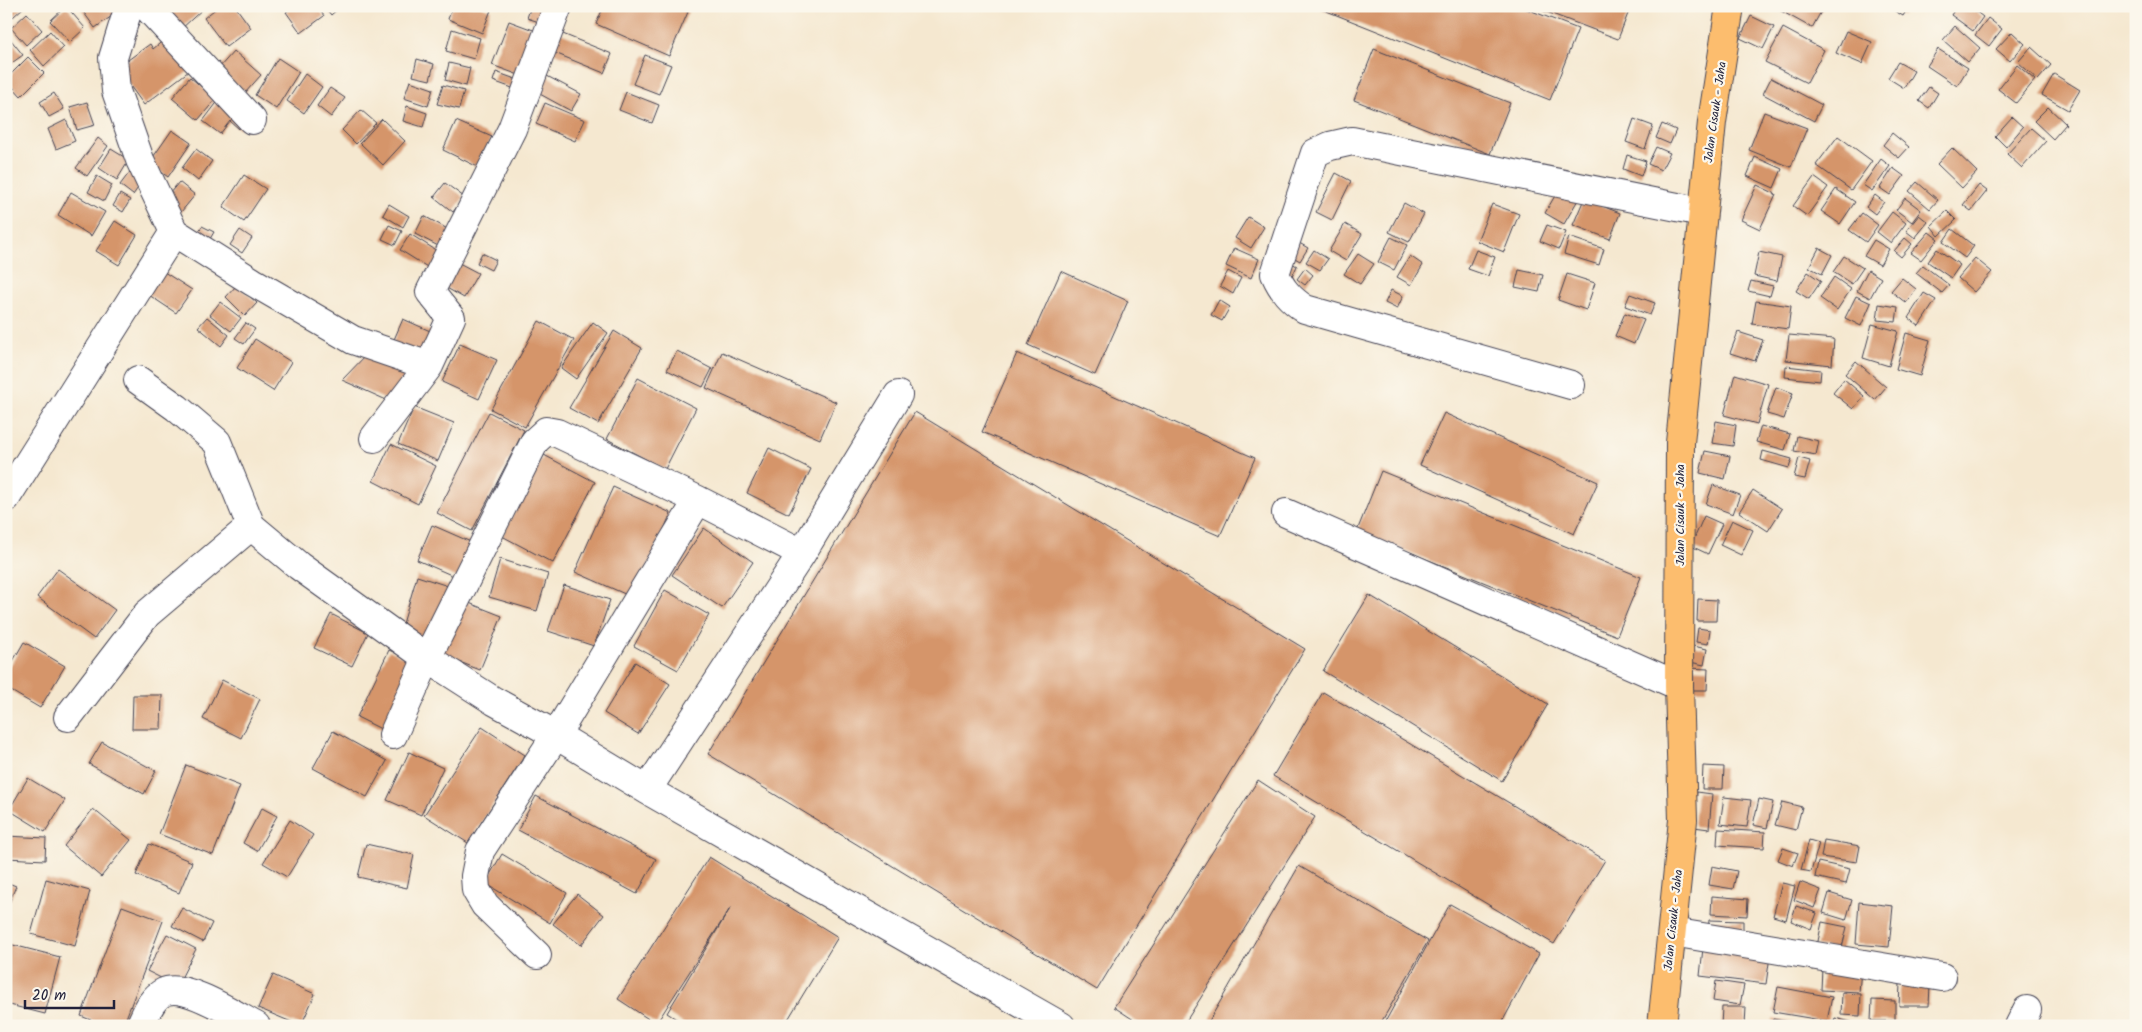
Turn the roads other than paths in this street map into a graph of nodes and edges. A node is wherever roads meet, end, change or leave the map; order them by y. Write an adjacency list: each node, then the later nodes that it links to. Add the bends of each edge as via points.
1 (129, 6): 7 (street, via 112,58 116,91 140,160)
2 (146, 6): 5 (street)
3 (558, 6): 8 (street, via 512,129 430,292 451,318)
4 (1730, 6): 6 (main road, Jalan Cisauk - Jaha)
5 (252, 120)
6 (1702, 212): 10 (street, via 1352,141 1315,153 1275,274 1290,300 1305,309); 19 (main road, Jalan Cisauk - Jaha, via 1680,443)
7 (174, 232): 8 (street, via 352,340); 13 (street)
8 (429, 366): 12 (street)
9 (138, 380): 16 (street, via 217,442)
10 (1571, 385)
11 (898, 394): 17 (street)
12 (374, 438)
13 (6, 498)
14 (698, 500): 17 (street); 18 (street, via 557,433 546,431 535,441); 22 (street)
15 (1286, 513): 19 (street)
16 (251, 526): 18 (street, via 299,566); 20 (street, via 148,614)
17 (802, 553): 23 (street)
18 (427, 658): 21 (street); 22 (street, via 494,701)
19 (1680, 686): 24 (main road, Jalan Cisauk - Jaha, via 1683,820)
20 (68, 717)
21 (394, 735)
22 (556, 735): 23 (street); 25 (street, via 480,850 475,876 476,890 485,905)
23 (647, 790): 29 (street)
24 (1672, 932): 26 (street); 30 (main road, Jalan Cisauk - Jaha)
25 (537, 955)
26 (1942, 977)
27 (140, 1026): 28 (street, via 153,1000 165,991 181,991 203,998)
28 (256, 1026)
29 (1062, 1026)
30 (1662, 1026)

